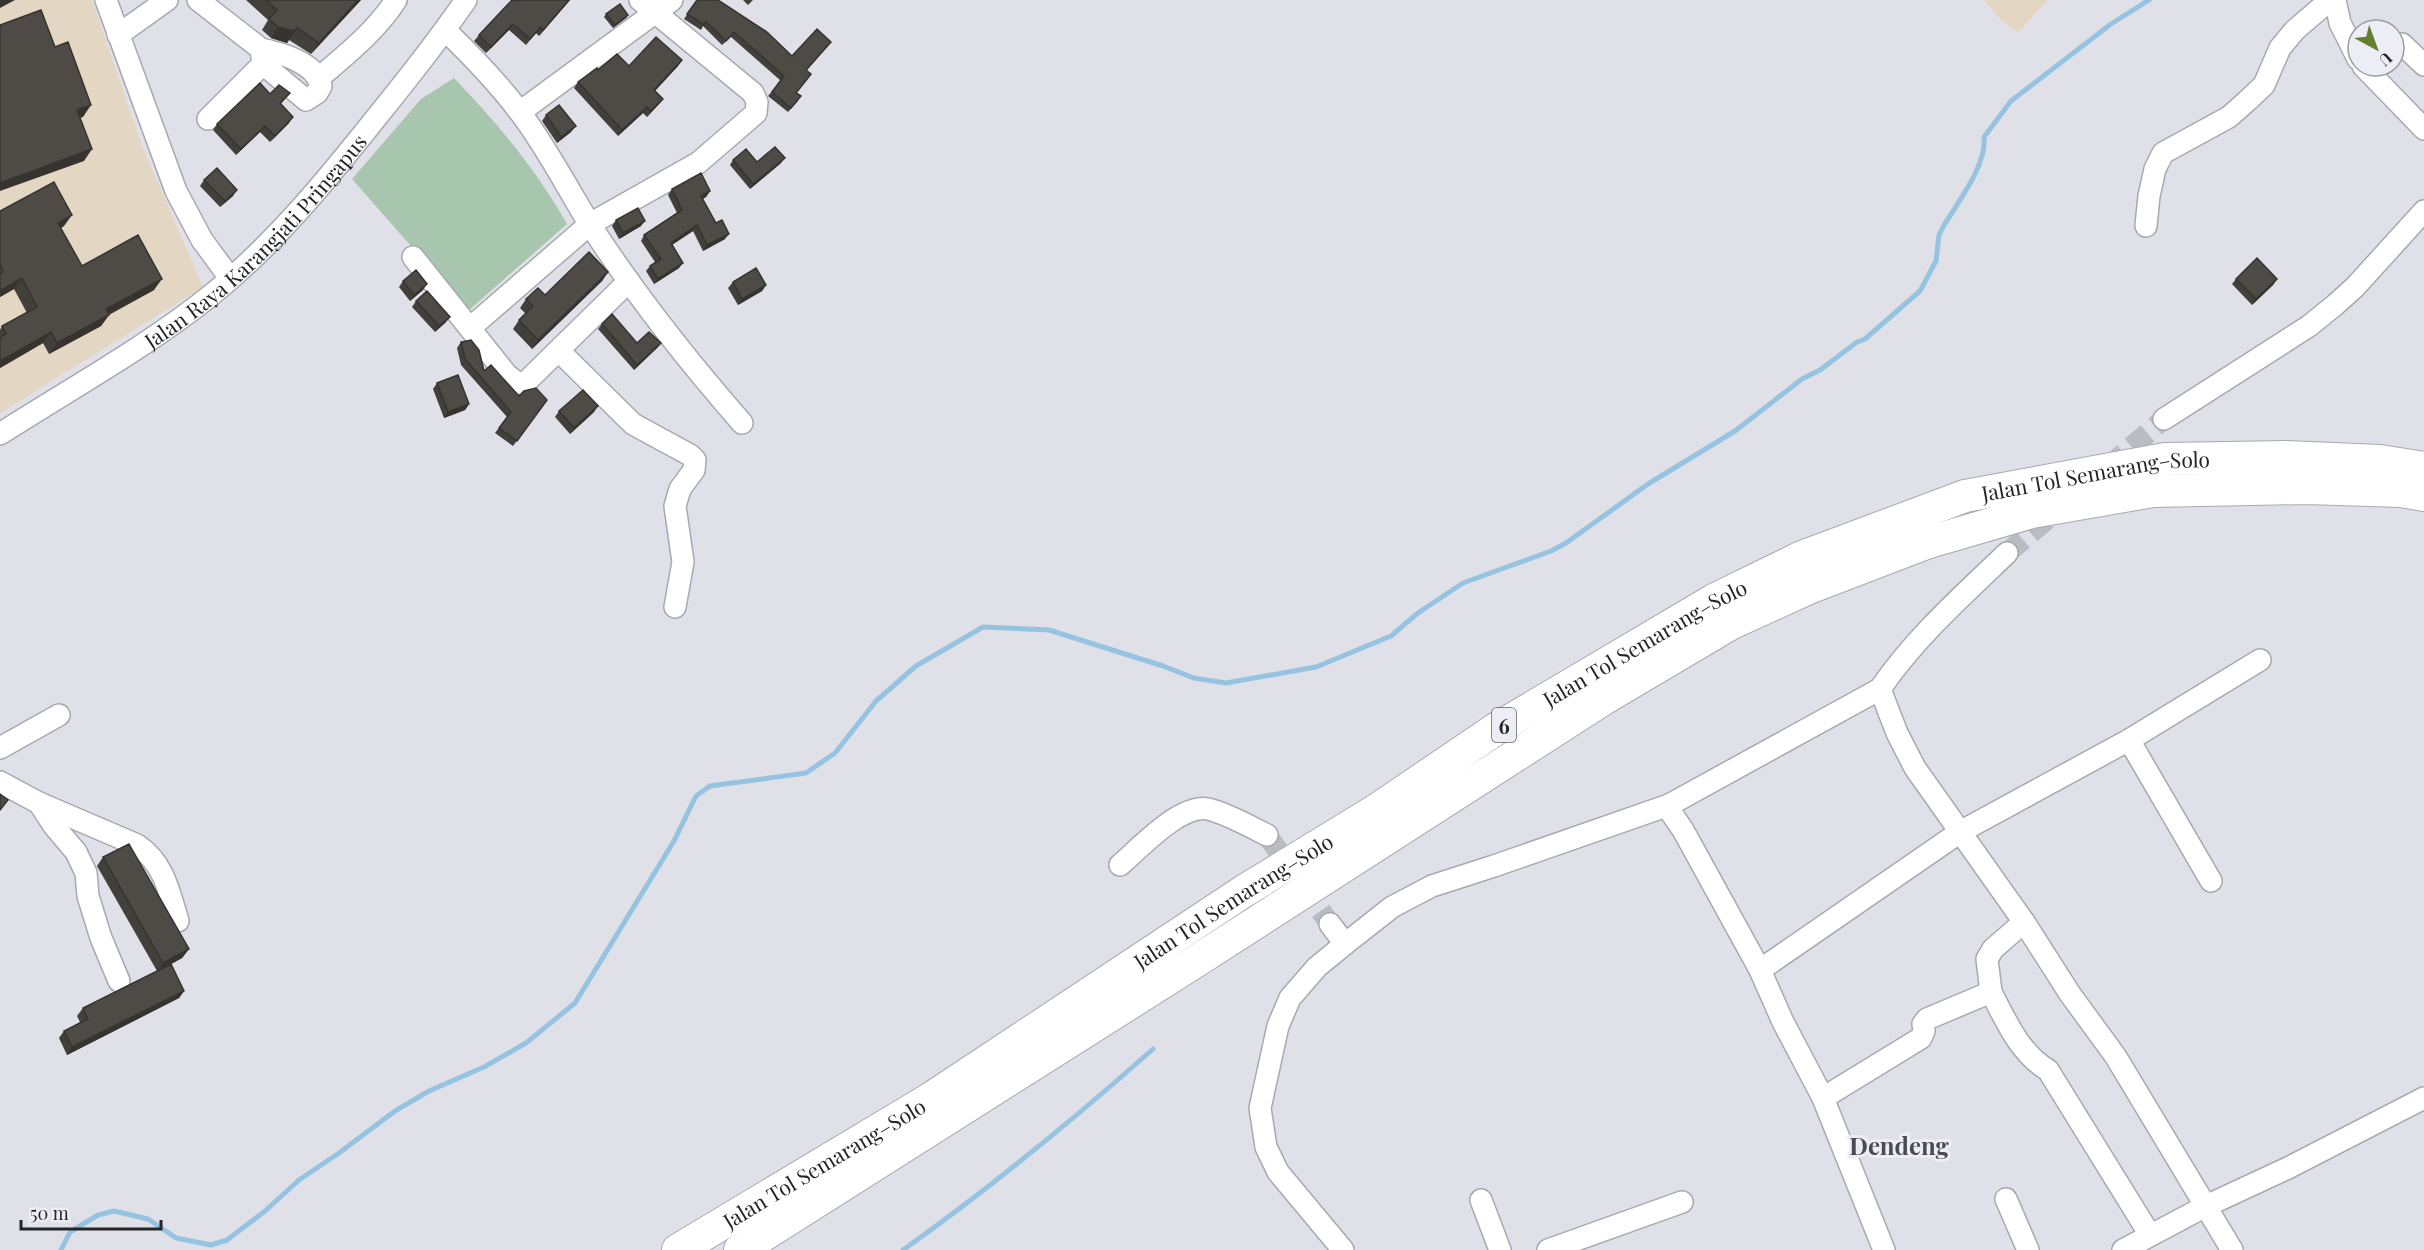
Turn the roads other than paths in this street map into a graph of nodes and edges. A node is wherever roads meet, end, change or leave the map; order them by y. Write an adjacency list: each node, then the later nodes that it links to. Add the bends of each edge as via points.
1 (166, 0): 10 (street)
2 (198, 0): 13 (street)
3 (396, 0): 13 (street, via 385,17 320,77 278,52)
4 (466, 0): 9 (street, Jalan Raya Karangjati Pringapus)
5 (2330, 0): 21 (street, via 2280,48 2264,86 2247,102 2229,117 2163,153 2155,169)
6 (2336, 0): 11 (street)
7 (108, 1): 10 (street)
8 (656, 4): 16 (street); 20 (street, via 753,93 756,112 698,163)
9 (445, 30): 16 (street, via 488,72); 23 (street, Jalan Raya Karangjati Pringapus, via 347,154 267,245)
10 (118, 35): 23 (street, via 176,191 202,240)
11 (2346, 38)
12 (2406, 48): 14 (street)
13 (262, 56): 17 (street)
14 (2424, 65)
15 (2375, 78): 18 (street)
16 (520, 112): 20 (street)
17 (208, 119)
18 (2424, 129)
19 (2424, 211): 27 (street, via 2335,306)
20 (590, 224): 24 (street); 25 (street)
21 (2146, 226)
22 (413, 257): 25 (street)
23 (230, 278): 29 (street, Jalan Raya Karangjati Pringapus, via 178,320)
24 (629, 281): 26 (street); 28 (street)
25 (470, 328): 26 (street, via 516,382 524,384)
26 (559, 351): 33 (street, via 633,424 695,460 694,470 680,489 675,506 682,562)
27 (2164, 419)
28 (741, 423)
29 (0, 434)
30 (2424, 468): 61 (highway, Jalan Tol Semarang–Solo / 6, via 2380,461 2287,457 2165,459 1965,496 1802,557 1714,600 1496,729 930,1099)
31 (2424, 495): 62 (highway, Jalan Tol Semarang–Solo / 6, via 2306,488 2153,491 2032,512 1926,543 1811,587 1730,624 1605,698)
32 (2007, 553): 35 (street, via 1937,620)
33 (675, 607)
34 (2260, 660): 37 (street)
35 (1880, 689): 41 (street); 42 (street, via 1915,768)
36 (59, 716): 38 (street)
37 (2129, 740): 42 (street); 45 (street)
38 (0, 748)
39 (0, 782): 40 (street)
40 (39, 803): 46 (street, via 150,854 165,875); 51 (street, via 76,852 86,873 88,896)
41 (1670, 805): 49 (street, via 1432,886 1392,907); 50 (street)
42 (1960, 832): 47 (street); 50 (street)
43 (1267, 835): 44 (street, via 1207,809 1193,810 1180,815)
44 (1120, 865)
45 (2211, 881)
46 (178, 921)
47 (2024, 922): 52 (street, via 1987,959); 58 (street, via 2116,1057)
48 (1330, 924): 49 (street)
49 (1345, 944): 63 (street, via 1317,967 1290,998 1278,1026 1260,1108 1266,1147 1278,1172)
50 (1760, 970): 53 (street)
51 (119, 981)
52 (1991, 992): 53 (street, via 1927,1019 1922,1038); 59 (street, via 2022,1045 2036,1063 2048,1070)
53 (1823, 1098): 65 (street)
54 (2424, 1098): 58 (street)
55 (2006, 1199): 66 (street)
56 (1481, 1200): 64 (street)
57 (1682, 1202): 60 (street)
58 (2204, 1207): 59 (street); 68 (street)
59 (2146, 1241): 67 (street)
60 (1554, 1249)
61 (678, 1250)
62 (740, 1250)
63 (1343, 1250)
64 (1500, 1250)
65 (1884, 1250)
66 (2028, 1250)
67 (2123, 1250)
68 (2232, 1250)

